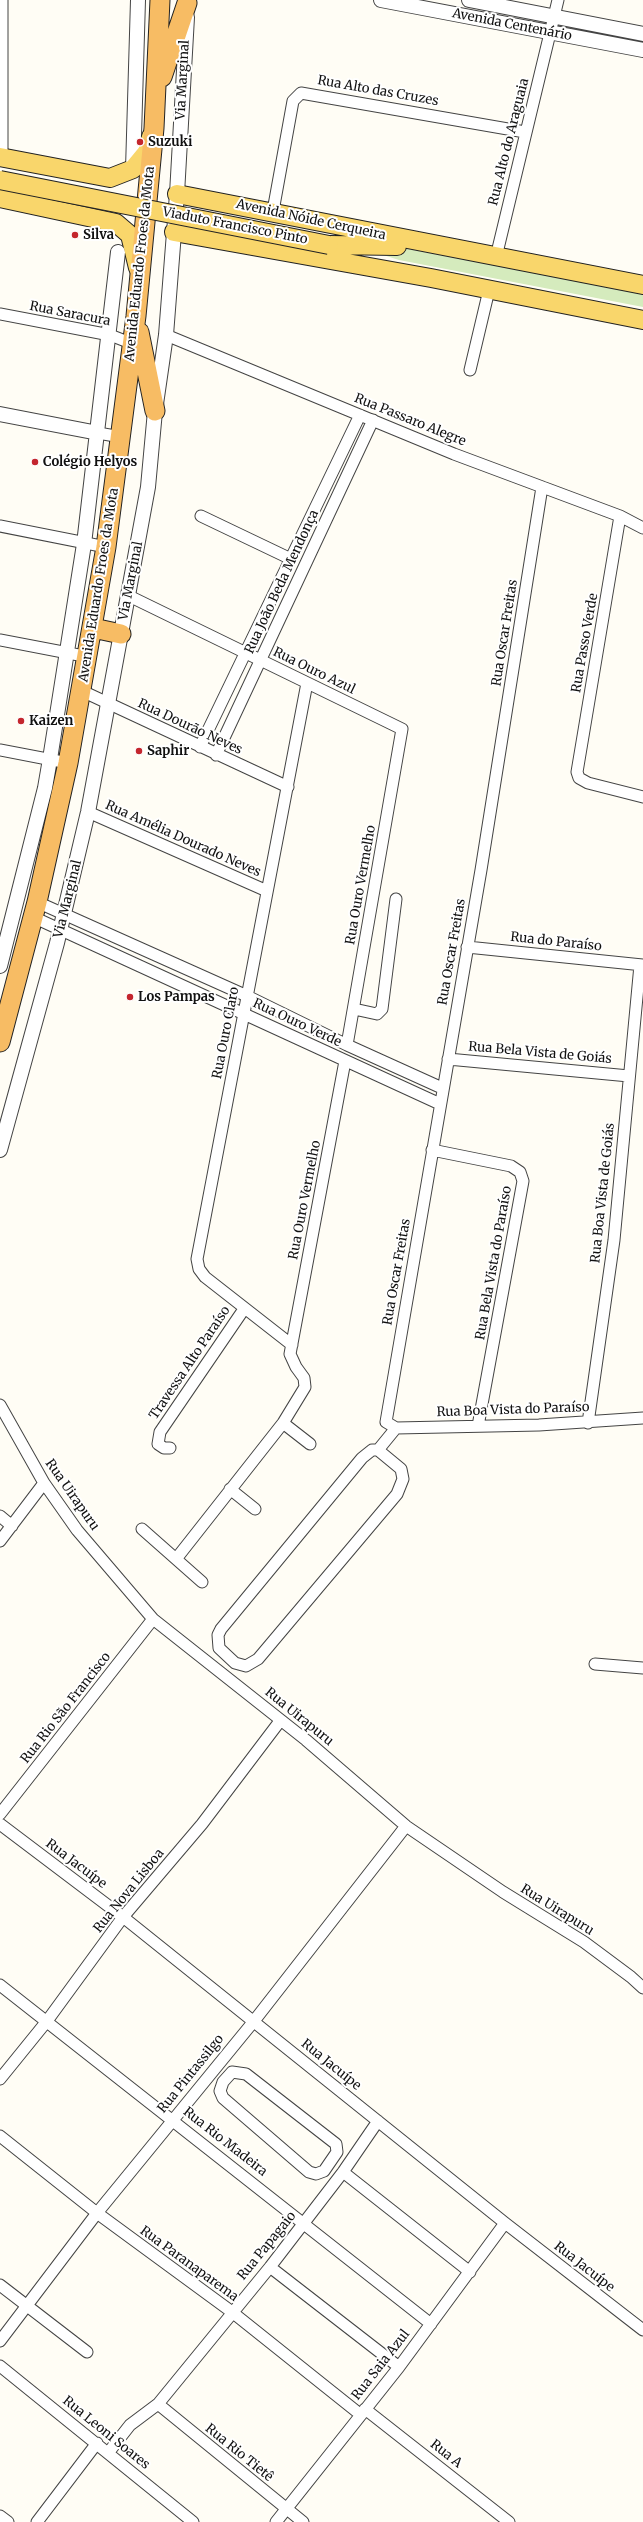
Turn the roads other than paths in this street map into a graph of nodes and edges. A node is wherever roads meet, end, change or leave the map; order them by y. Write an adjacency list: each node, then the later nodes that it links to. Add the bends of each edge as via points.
1 (2, 0): 14 (street)
2 (138, 0): 19 (street)
3 (160, 0): 15 (highway, Avenida Eduardo Froes da Mota)
4 (381, 0): 10 (street, Avenida Centenário)
5 (468, 0): 8 (street, Avenida Centenário)
6 (558, 0): 9 (street, Rua Alto do Araguaia)
7 (187, 1): 15 (highway); 22 (street, Via Marginal)
8 (489, 4): 9 (street, Avenida Centenário); 10 (street)
9 (554, 17): 11 (street, Rua Alto do Araguaia); 12 (street, Avenida Centenário)
10 (486, 19): 11 (street, Avenida Centenário)
11 (551, 33): 13 (street, Avenida Centenário); 17 (street, Rua Alto do Araguaia)
12 (643, 34)
13 (643, 50)
14 (1, 59): 18 (street)
15 (155, 93): 16 (highway, Avenida Eduardo Froes da Mota)
16 (154, 128): 19 (main road, via 147,152); 33 (highway, Avenida Eduardo Froes da Mota)
17 (525, 132): 25 (street, Rua Alto das Cruzes, via 301,93 293,101); 32 (street, Rua Alto do Araguaia)
18 (1, 157): 20 (main road)
19 (133, 170): 20 (main road)
20 (110, 178): 26 (main road, via 115,193 113,203)
21 (0, 180): 29 (main road, Viaduto Francisco Pinto, bridge)
22 (177, 194): 24 (main road, Avenida Nóide Cerqueira); 27 (street, Via Marginal)
23 (0, 198): 26 (main road)
24 (203, 199): 25 (main road, Avenida Nóide Cerqueira); 28 (main road, via 191,203 183,214 184,221)
25 (272, 211): 30 (main road, Avenida Nóide Cerqueira)
26 (102, 219): 33 (main road, via 125,228 130,235 137,255)
27 (174, 232): 28 (main road, Avenida Nóide Cerqueira); 41 (street, Via Marginal)
28 (196, 234): 34 (main road, Avenida Nóide Cerqueira, via 327,261)
29 (329, 245): 30 (main road, Avenida Nóide Cerqueira); 34 (main road, Avenida Nóide Cerqueira)
30 (444, 248): 32 (main road, Avenida Nóide Cerqueira)
31 (118, 252): 40 (street)
32 (496, 257): 35 (main road, Avenida Nóide Cerqueira)
33 (139, 276): 38 (highway, Avenida Eduardo Froes da Mota)
34 (431, 278): 36 (main road, Avenida Nóide Cerqueira)
35 (643, 285)
36 (489, 290): 39 (main road, Avenida Nóide Cerqueira); 43 (street)
37 (0, 314): 40 (street, Rua Saracura)
38 (136, 316): 42 (highway, Avenida Eduardo Froes da Mota); 44 (highway)
39 (643, 320)
40 (110, 335): 42 (street, Rua Saracura); 48 (street)
41 (166, 335): 44 (street, Via Marginal); 46 (street, Rua Passaro Alegre)
42 (133, 344): 49 (highway, Avenida Eduardo Froes da Mota)
43 (470, 370)
44 (155, 411): 58 (street, Via Marginal, via 148,487)
45 (0, 414): 48 (street)
46 (360, 414): 47 (street, Rua Passaro Alegre); 57 (street, Rua João Beda Mendonça)
47 (373, 420): 50 (street, Rua Passaro Alegre); 65 (street, Rua João Beda Mendonça)
48 (98, 433): 49 (street); 55 (street)
49 (121, 437): 56 (highway, Avenida Eduardo Froes da Mota)
50 (542, 487): 52 (street, Rua Passaro Alegre); 82 (street, Rua Oscar Freitas)
51 (201, 516): 57 (street)
52 (620, 516): 54 (street, Rua Passaro Alegre); 75 (street, Rua Passo Verde, via 578,774 588,784)
53 (0, 526): 55 (street)
54 (643, 528)
55 (84, 544): 56 (street); 62 (street)
56 (106, 547): 59 (highway, Avenida Eduardo Froes da Mota)
57 (290, 559): 63 (street, Rua João Beda Mendonça)
58 (129, 596): 60 (street, Via Marginal); 63 (street, Rua Ouro Azul)
59 (93, 628): 60 (highway); 64 (highway, Avenida Eduardo Froes da Mota)
60 (121, 634): 68 (street, Via Marginal)
61 (0, 640): 62 (street)
62 (67, 653): 64 (street); 73 (street)
63 (245, 654): 65 (street, Rua Ouro Azul); 70 (street, Rua João Beda Mendonça)
64 (88, 657): 67 (highway, Avenida Eduardo Froes da Mota)
65 (261, 661): 66 (street, Rua Ouro Azul); 72 (street, Rua João Beda Mendonça)
66 (307, 684): 69 (street, Rua Ouro Azul); 74 (street, Rua Ouro Claro)
67 (82, 691): 68 (street, Rua Dourão Neves); 73 (highway, Avenida Eduardo Froes da Mota)
68 (108, 703): 70 (street, Rua Dourão Neves); 76 (street, Via Marginal)
69 (402, 729): 87 (street, Rua Ouro Vermelho)
70 (200, 747): 72 (street, Rua Dourão Neves)
71 (0, 750): 73 (street)
72 (216, 755): 74 (street, Rua Dourão Neves)
73 (59, 761): 79 (highway, Avenida Eduardo Froes da Mota); 84 (street, via 30,850)
74 (288, 787): 77 (street, Rua Ouro Claro)
75 (643, 797)
76 (88, 812): 77 (street, Rua Amélia Dourado Neves); 80 (street, Via Marginal)
77 (267, 891): 85 (street, Rua Ouro Claro)
78 (396, 899): 87 (street, via 382,1010 377,1014)
79 (35, 909): 80 (street, Rua Ouro Verde); 81 (street, Rua Ouro Verde); 86 (highway, Avenida Eduardo Froes da Mota)
80 (64, 914): 81 (street, Via Marginal); 85 (street, Rua Ouro Verde)
81 (60, 930): 88 (street, Rua Ouro Verde); 96 (street, Via Marginal)
82 (467, 947): 83 (street, Rua do Paraíso); 91 (street, Rua Oscar Freitas)
83 (642, 965): 93 (street, Rua Boa Vista de Goiás)
84 (0, 966)
85 (247, 996): 88 (street, Rua Ouro Claro); 90 (street, Rua Ouro Verde)
86 (5, 1003): 89 (highway, Avenida Eduardo Froes da Mota)
87 (354, 1009): 90 (street, Rua Ouro Vermelho)
88 (244, 1013): 92 (street, Rua Ouro Verde); 98 (street, Rua Ouro Claro, via 197,1259 199,1269 205,1277)
89 (0, 1042)
90 (347, 1045): 94 (street, Rua Ouro Verde)
91 (448, 1059): 93 (street, Rua Bela Vista de Goiás); 94 (street, Rua Oscar Freitas)
92 (345, 1061): 95 (street, Rua Ouro Verde); 99 (street, Rua Ouro Vermelho)
93 (629, 1076): 102 (street, Rua Boa Vista de Goiás, via 614,1240)
94 (442, 1088): 95 (street, Rua Oscar Freitas)
95 (440, 1104): 97 (street, Rua Oscar Freitas)
96 (0, 1150)
97 (432, 1150): 104 (street, Rua Bela Vista do Paraíso, via 512,1166 520,1172 523,1181); 105 (street, Rua Oscar Freitas, via 386,1422)
98 (244, 1309): 99 (street, Rua Ouro Claro); 107 (street, Travessa Alto Paraíso, via 160,1432 158,1444)
99 (292, 1345): 103 (street, Rua Ouro Vermelho, via 291,1359 304,1378 305,1387)
100 (0, 1405): 109 (street, Rua Uirapuru)
101 (643, 1418): 102 (street, Rua Boa Vista do Paraíso)
102 (588, 1423): 104 (street, Rua Boa Vista do Paraíso)
103 (282, 1424): 106 (street); 110 (street, Rua Ouro Vermelho)
104 (478, 1426): 105 (street, Rua Boa Vista do Paraíso)
105 (396, 1428): 108 (street)
106 (310, 1444)
107 (170, 1448)
108 (378, 1450): 108 (street, via 367,1452 221,1629 218,1635 219,1648 235,1663 246,1666 258,1659 397,1494 402,1486 403,1473)
109 (44, 1483): 113 (street); 118 (street, Rua Uirapuru, via 77,1530)
110 (230, 1489): 111 (street); 116 (street, Rua Ouro Vermelho)
111 (255, 1509)
112 (0, 1516): 113 (street)
113 (12, 1526): 115 (street)
114 (142, 1529): 116 (street)
115 (0, 1541)
116 (176, 1559): 117 (street)
117 (202, 1582)
118 (153, 1619): 121 (street, Rua Uirapuru, via 207,1659); 122 (street, Rua Rio São Francisco)
119 (595, 1664): 120 (street)
120 (643, 1668)
121 (280, 1721): 124 (street, Rua Uirapuru, via 306,1740); 125 (street, Rua Nova Lisboa, via 202,1824)
122 (0, 1814)
123 (0, 1824): 125 (street, Rua Jacuípe)
124 (406, 1826): 127 (street, Rua Uirapuru, via 503,1892 584,1942); 129 (street, Rua Pintassilgo)
125 (123, 1917): 128 (street, Rua Nova Lisboa); 129 (street, Rua Jacuípe)
126 (0, 1985): 128 (street, Rua Rio Madeira)
127 (643, 1988)
128 (47, 2021): 131 (street, Rua Nova Lisboa); 133 (street, Rua Rio Madeira)
129 (254, 2021): 130 (street, Rua Pintassilgo); 134 (street, Rua Jacuípe)
130 (214, 2070): 132 (street); 133 (street, Rua Pintassilgo)
131 (0, 2079)
132 (225, 2080): 132 (street, via 220,2091 223,2098 309,2172 316,2174 324,2170 337,2152 336,2144 246,2074 232,2072)
133 (172, 2119): 137 (street, Rua Pintassilgo); 138 (street, Rua Rio Madeira)
134 (378, 2121): 136 (street, Rua Papagaio); 139 (street, Rua Jacuípe)
135 (0, 2136): 137 (street, Rua Paranaparema)
136 (343, 2172): 138 (street, Rua Papagaio); 141 (street)
137 (97, 2213): 143 (street, Rua Pintassilgo); 144 (street, Rua Paranaparema)
138 (304, 2222): 140 (street, Rua Papagaio); 145 (street, Rua Rio Madeira)
139 (505, 2223): 141 (street, Rua Saia Azul); 146 (street, Rua Jacuípe)
140 (270, 2267): 144 (street, Rua Papagaio); 150 (street)
141 (470, 2272): 145 (street, Rua Saia Azul)
142 (0, 2285): 143 (street)
143 (27, 2305): 147 (street, Rua Pintassilgo); 148 (street)
144 (232, 2312): 151 (street, Rua Papagaio); 152 (street, Rua Paranaparema)
145 (431, 2324): 150 (street, Rua Saia Azul)
146 (642, 2327)
147 (0, 2341)
148 (87, 2352)
149 (0, 2366): 153 (street, Rua Leoni Soares)
150 (399, 2367): 152 (street, Rua Saia Azul)
151 (158, 2404): 154 (street, Rua Papagaio, via 130,2425); 155 (street, Rua Rio Tietê)
152 (363, 2412): 155 (street, Rua Saia Azul); 157 (street, Rua A)
153 (97, 2443): 154 (street, Rua Leoni Soares); 159 (street)
154 (108, 2453): 160 (street, Rua Leoni Soares)
155 (286, 2510): 161 (street, Rua Saia Azul); 162 (street, Rua Rio Tietê)
156 (0, 2516): 158 (street)
157 (503, 2520)
158 (8, 2522)
159 (37, 2522)
160 (194, 2522)
161 (276, 2522)
162 (303, 2522)

